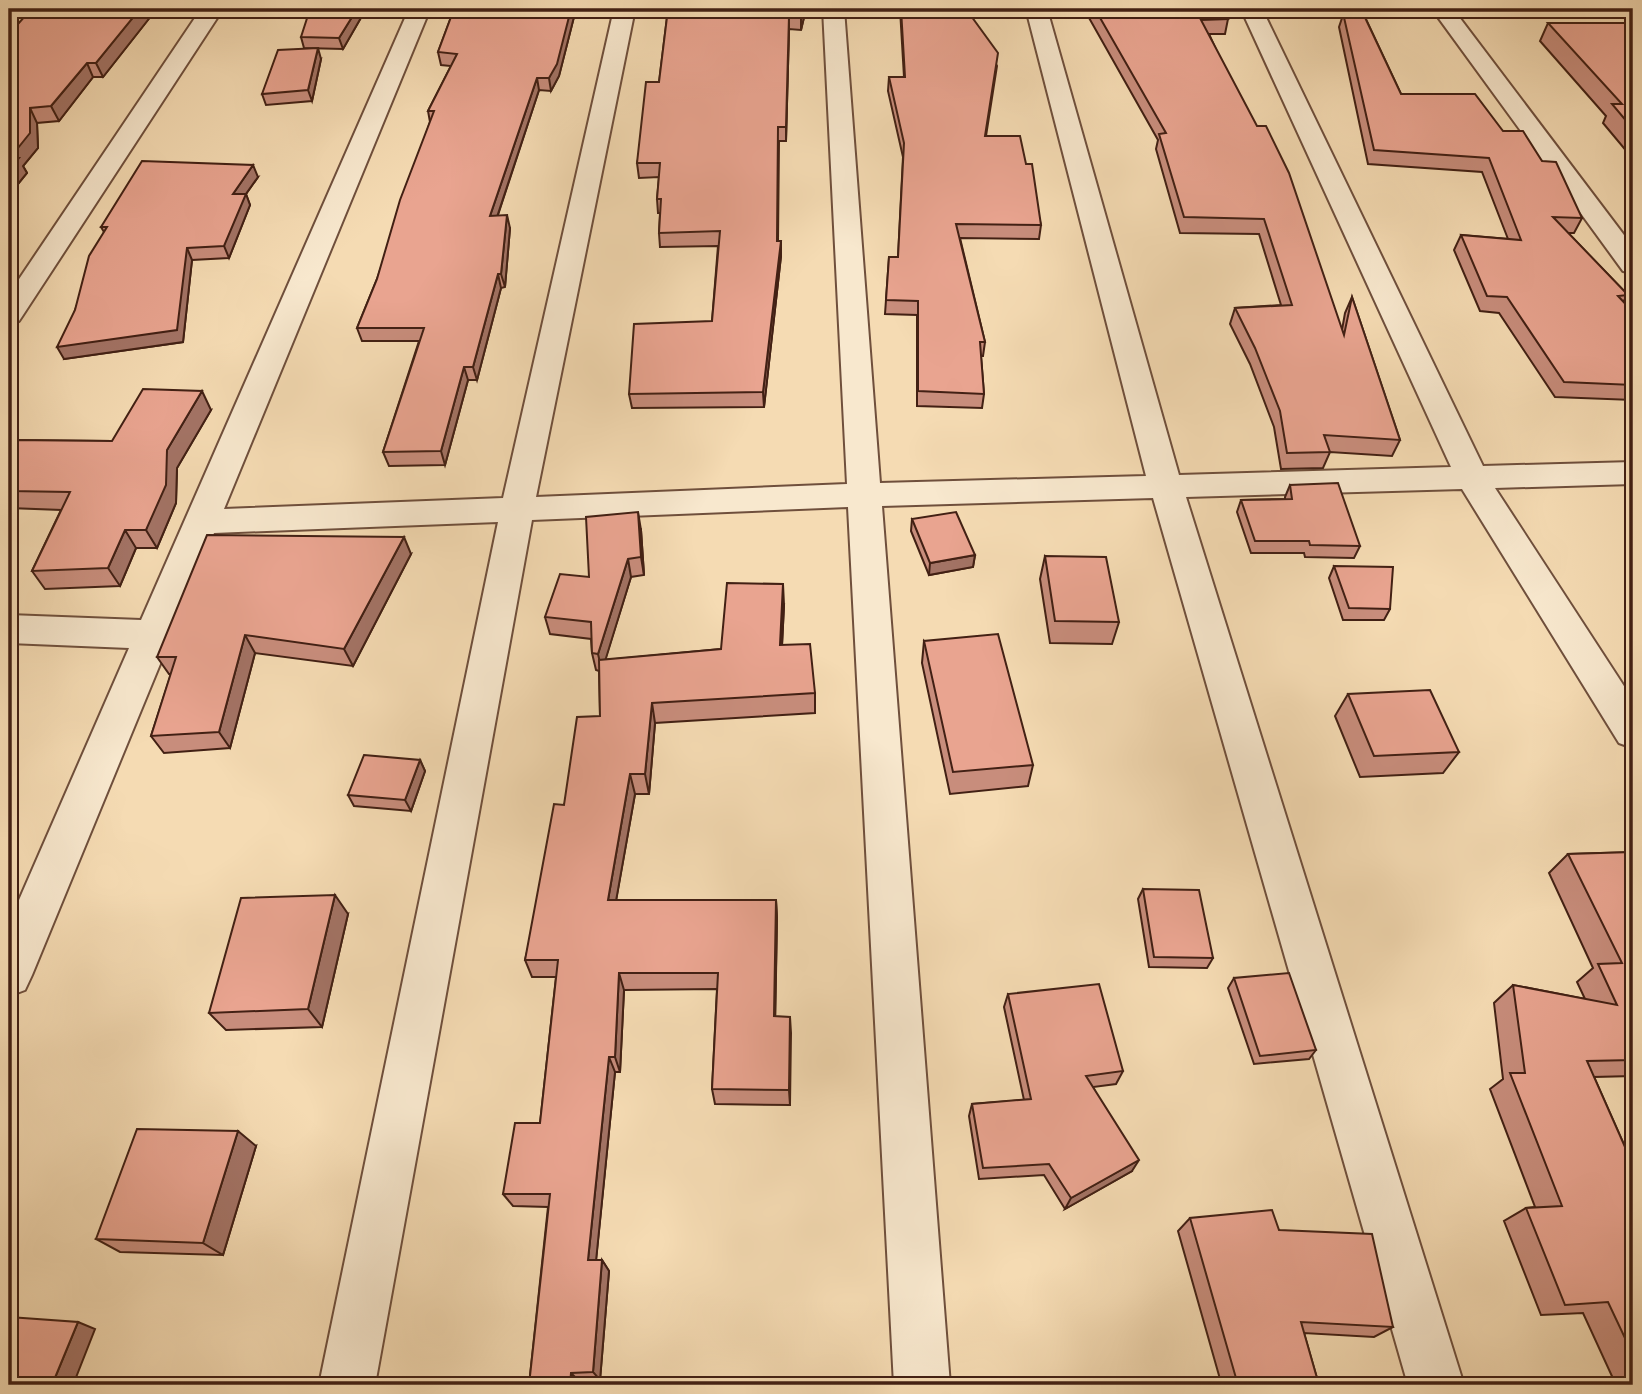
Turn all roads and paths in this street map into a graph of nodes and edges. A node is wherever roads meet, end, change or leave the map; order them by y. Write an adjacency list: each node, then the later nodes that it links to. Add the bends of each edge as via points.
1 (212, 9): 9 (street)
2 (419, 9): 15 (street)
3 (624, 9): 14 (street)
4 (833, 9): 13 (street)
5 (1036, 9): 12 (street)
6 (1251, 9): 11 (street)
7 (1442, 9): 8 (street)
8 (1633, 265)
9 (9, 315)
10 (1633, 474): 11 (street)
11 (1472, 478): 12 (street); 18 (street)
12 (1166, 487): 13 (street); 22 (street)
13 (864, 495): 14 (street); 21 (street)
14 (517, 509): 15 (street); 20 (street)
15 (202, 522): 17 (street)
16 (9, 629): 17 (street)
17 (155, 635): 19 (street)
18 (1633, 732)
19 (11, 964)
20 (347, 1385)
21 (922, 1385)
22 (1436, 1385)

